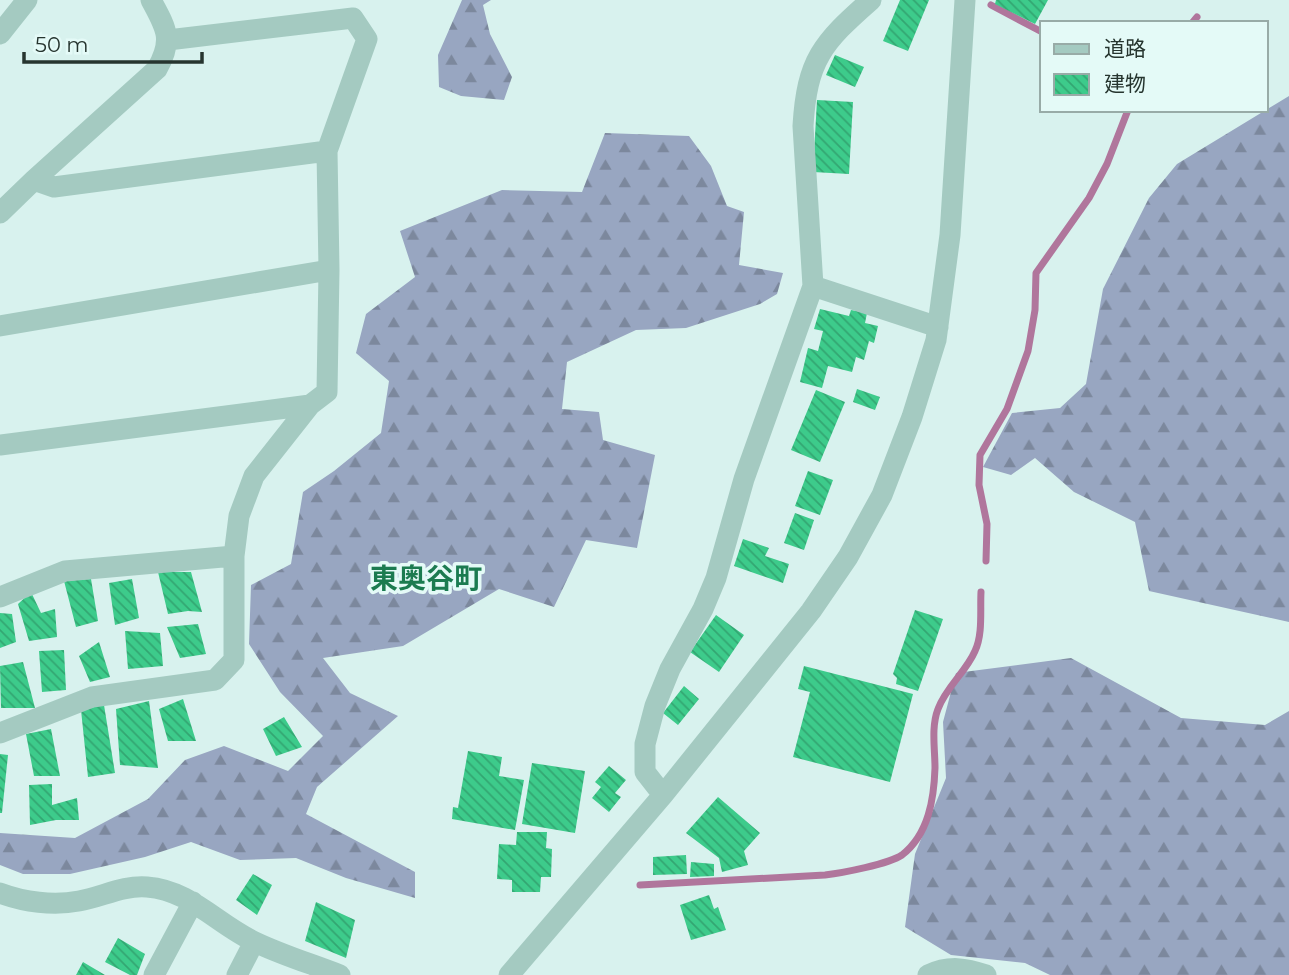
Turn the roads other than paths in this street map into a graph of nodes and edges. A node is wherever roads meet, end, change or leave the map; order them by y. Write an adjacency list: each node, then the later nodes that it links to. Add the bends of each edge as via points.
1 (27, 0): 5 (street)
2 (151, 0): 6 (street)
3 (871, 0): 11 (street, via 826,42 813,67 805,101)
4 (965, 0): 13 (street, via 950,235)
5 (0, 34)
6 (168, 40): 7 (street, via 353,18 367,39); 8 (street, via 157,69)
7 (327, 150): 8 (street, via 54,187); 10 (street)
8 (34, 180): 9 (street)
9 (0, 213)
10 (329, 270): 12 (street); 14 (street, via 327,392)
11 (813, 286): 13 (street); 19 (street, via 744,479 716,578 655,706 645,744 645,772)
12 (0, 326)
13 (938, 327): 19 (street, via 912,417 881,495 848,557 811,611)
14 (310, 405): 15 (street); 16 (street, via 254,476 239,516)
15 (0, 445)
16 (234, 556): 17 (street, via 65,571); 18 (street, via 234,660 215,680 92,697)
17 (0, 597)
18 (0, 733)
19 (663, 795): 26 (street)
20 (0, 893): 21 (street, via 20,900 77,902 145,887)
21 (193, 902): 22 (street); 23 (street)
22 (254, 942): 24 (street); 25 (street)
23 (154, 975)
24 (236, 975)
25 (340, 975)
26 (509, 975)
27 (928, 975): 28 (street, via 942,968)
28 (986, 975)

